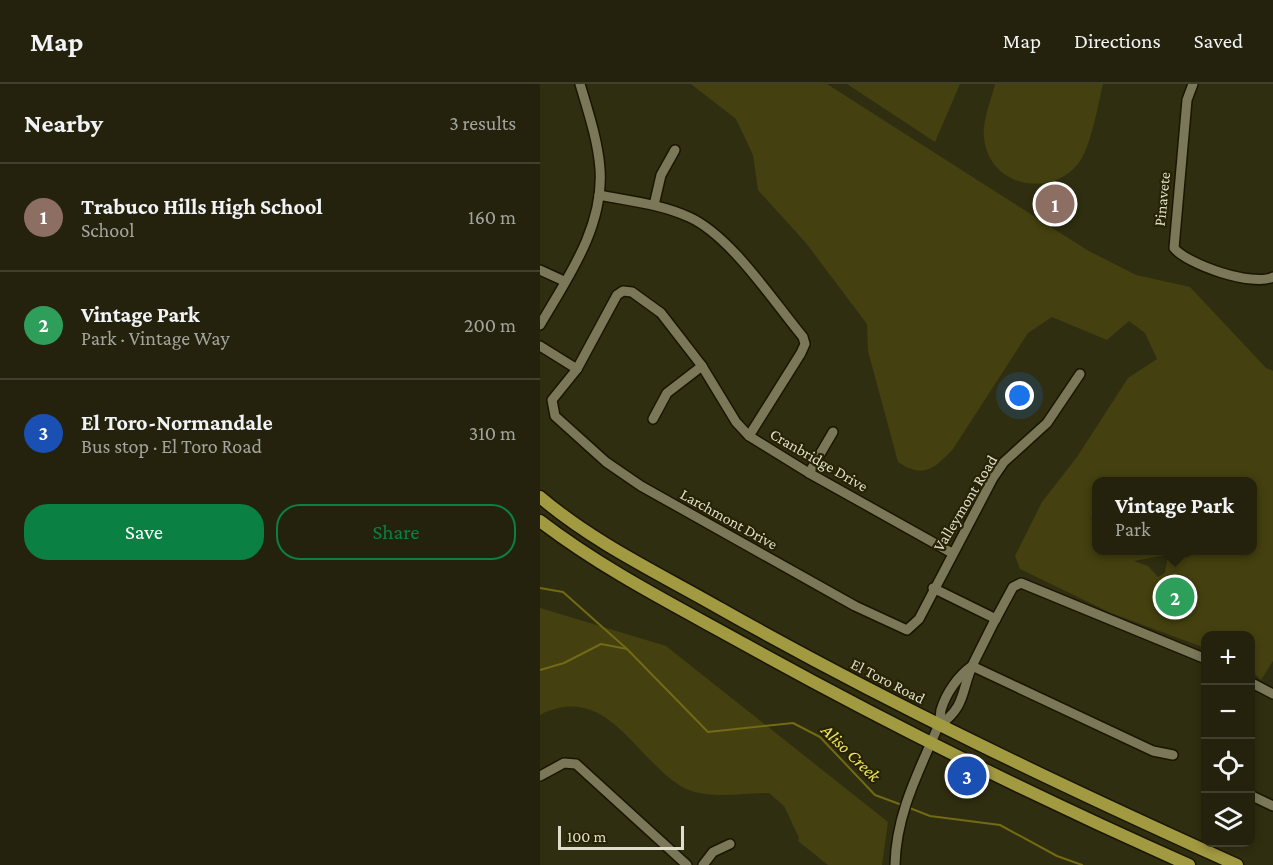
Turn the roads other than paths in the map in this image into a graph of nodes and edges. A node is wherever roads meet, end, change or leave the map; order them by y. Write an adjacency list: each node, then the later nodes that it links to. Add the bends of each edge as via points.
1 (580, 84): 4 (street, via 600,166)
2 (1193, 84): 7 (street, Pinavete, via 1187,100 1174,248 1181,256 1211,269 1264,280)
3 (675, 150): 5 (street, via 661,175)
4 (599, 195): 5 (street); 8 (street, via 591,234)
5 (654, 205): 16 (street, via 691,217 720,236 804,337 801,353)
6 (540, 270): 8 (street)
7 (1273, 278)
8 (564, 281): 9 (street)
9 (540, 326)
10 (540, 346): 12 (street)
11 (702, 366): 12 (street, Cranbridge Drive, via 661,312 632,291 623,291); 14 (street, via 667,393); 16 (street, Cranbridge Drive)
12 (578, 369): 23 (street, Larchmont Drive, via 551,406 555,416 606,462 640,486 855,606 901,630)
13 (1080, 374): 20 (street, Valleymont Road, via 1047,423 1004,462)
14 (653, 419)
15 (833, 432): 17 (street)
16 (749, 436): 17 (street, Cranbridge Drive)
17 (809, 473): 20 (street, Cranbridge Drive)
18 (540, 498): 28 (main road, El Toro Road, via 634,561)
19 (540, 521): 29 (main road, via 576,549 626,578)
20 (952, 553): 21 (street, Valleymont Road)
21 (933, 588): 22 (street); 23 (street, Valleymont Road)
22 (996, 619): 24 (street, via 1013,587 1021,583); 25 (street)
23 (912, 629)
24 (1201, 657)
25 (972, 666): 28 (street, via 955,714); 28 (street, via 958,676 941,709); 30 (street, via 1153,751)
26 (1255, 684): 27 (street)
27 (1273, 694)
28 (939, 726): 29 (street); 39 (main road, El Toro Road)
29 (930, 743): 37 (street, via 910,787); 38 (main road)
30 (1173, 755)
31 (540, 776): 35 (street, via 570,762 576,764)
32 (1255, 797): 33 (street)
33 (1273, 806)
34 (730, 844): 36 (street, via 714,852)
35 (687, 865)
36 (703, 865)
37 (895, 865)
38 (1189, 865)
39 (1237, 865)

